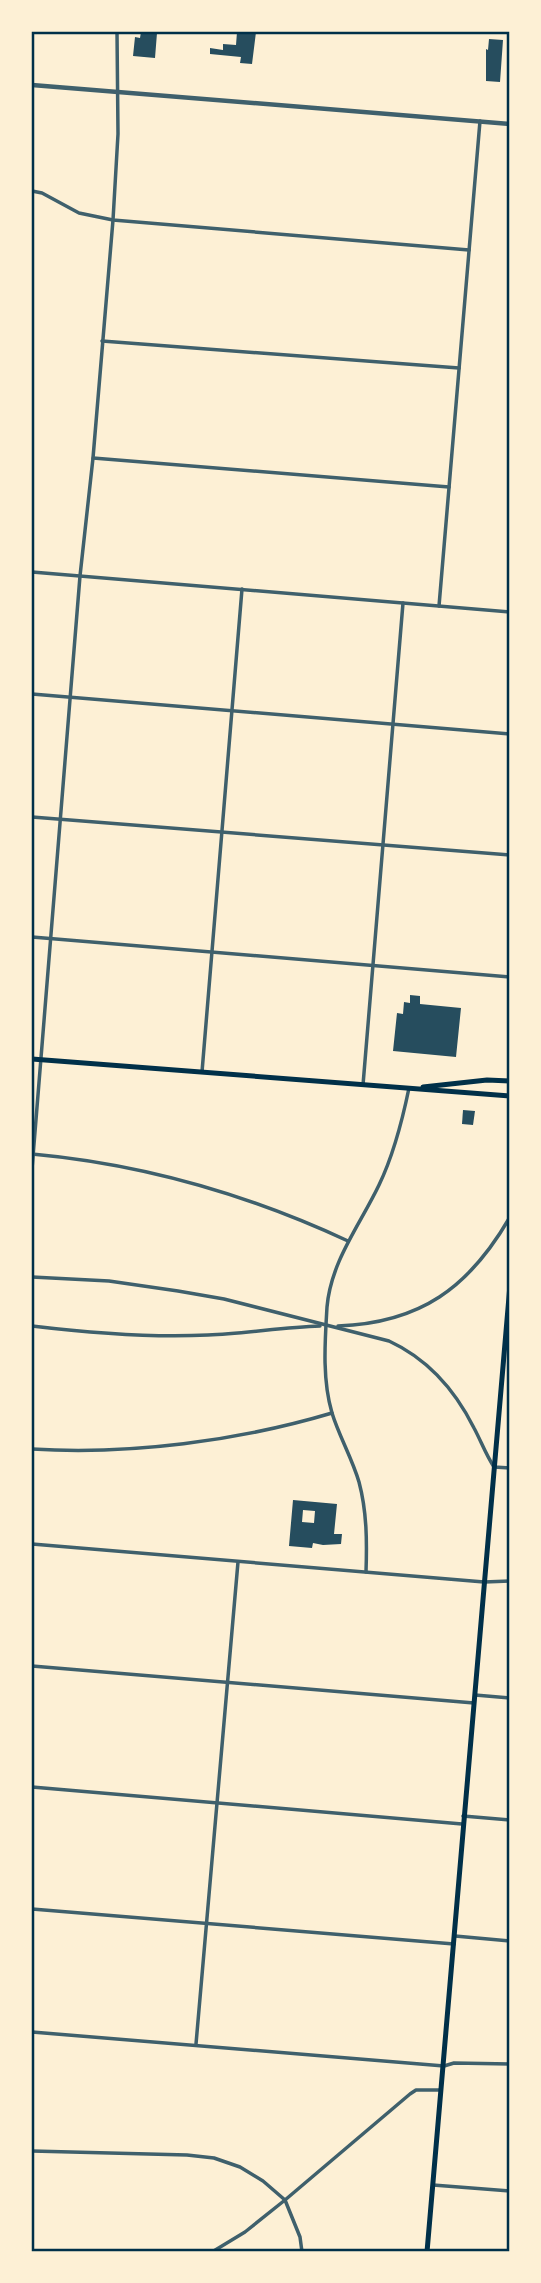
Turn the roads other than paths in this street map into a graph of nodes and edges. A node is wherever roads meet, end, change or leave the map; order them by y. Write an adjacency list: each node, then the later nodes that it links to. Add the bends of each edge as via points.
1 (117, 32): 3 (street)
2 (32, 85): 3 (street)
3 (118, 93): 4 (street); 7 (street)
4 (480, 121): 5 (street); 8 (street)
5 (509, 124)
6 (32, 191): 7 (street, via 79,214)
7 (113, 220): 8 (street); 9 (street)
8 (469, 250): 10 (street)
9 (102, 341): 10 (street); 11 (street)
10 (459, 368): 12 (street)
11 (93, 458): 12 (street); 14 (street)
12 (449, 487): 17 (street)
13 (32, 572): 14 (street)
14 (80, 576): 15 (street); 20 (street)
15 (243, 589): 16 (street); 21 (street)
16 (403, 603): 17 (street); 22 (street)
17 (439, 606): 18 (street)
18 (509, 612)
19 (32, 694): 20 (street)
20 (71, 697): 21 (street); 25 (street)
21 (232, 710): 22 (street); 26 (street)
22 (394, 725): 23 (street); 27 (street)
23 (509, 734)
24 (32, 817): 25 (street)
25 (61, 819): 26 (street); 30 (street)
26 (222, 830): 27 (street); 31 (street)
27 (383, 844): 28 (street); 32 (street)
28 (509, 855)
29 (32, 937): 30 (street)
30 (51, 939): 31 (street); 35 (street)
31 (212, 951): 32 (street); 36 (street)
32 (373, 964): 33 (street); 38 (street)
33 (509, 977)
34 (32, 1059): 35 (main road)
35 (40, 1059): 36 (main road); 41 (street)
36 (202, 1072): 38 (main road)
37 (509, 1081): 39 (main road)
38 (363, 1085): 39 (main road)
39 (409, 1088): 40 (main road); 44 (street, via 389,1164)
40 (509, 1096)
41 (32, 1154): 42 (street); 44 (street, via 105,1163 203,1185 281,1211)
42 (32, 1169)
43 (509, 1217): 48 (street, via 480,1261 444,1294 418,1310 366,1325)
44 (348, 1241): 48 (street, via 327,1303)
45 (32, 1277): 48 (street, via 178,1291)
46 (509, 1285): 49 (main road)
47 (32, 1325): 48 (street, via 150,1336)
48 (327, 1326): 50 (street, via 325,1354); 52 (street, via 389,1341 427,1364 462,1405)
49 (506, 1360): 52 (main road)
50 (332, 1413): 51 (street, via 223,1438 102,1450); 56 (street, via 361,1491)
51 (32, 1449)
52 (494, 1467): 53 (street); 58 (main road)
53 (509, 1468)
54 (32, 1544): 55 (street)
55 (238, 1562): 56 (street); 60 (street)
56 (366, 1572): 58 (street)
57 (509, 1581): 58 (street)
58 (484, 1582): 61 (main road)
59 (32, 1666): 60 (street)
60 (228, 1683): 63 (street); 65 (street)
61 (475, 1695): 62 (street); 63 (main road)
62 (509, 1698)
63 (474, 1703): 66 (main road)
64 (32, 1787): 65 (street)
65 (218, 1803): 68 (street); 70 (street)
66 (463, 1816): 67 (street); 68 (main road)
67 (509, 1820)
68 (462, 1824): 71 (main road)
69 (32, 1909): 70 (street)
70 (206, 1923): 73 (street); 75 (street)
71 (455, 1936): 72 (street); 73 (main road)
72 (509, 1941)
73 (454, 1944): 77 (main road)
74 (32, 2032): 75 (street)
75 (196, 2044): 77 (street)
76 (509, 2064): 77 (street)
77 (444, 2066): 78 (main road)
78 (442, 2091): 80 (main road); 82 (street, via 410,2094)
79 (32, 2151): 82 (street, via 214,2158 240,2167)
80 (433, 2185): 81 (street); 85 (main road)
81 (509, 2192)
82 (285, 2200): 83 (street); 84 (street)
83 (212, 2252)
84 (302, 2252)
85 (427, 2252)

